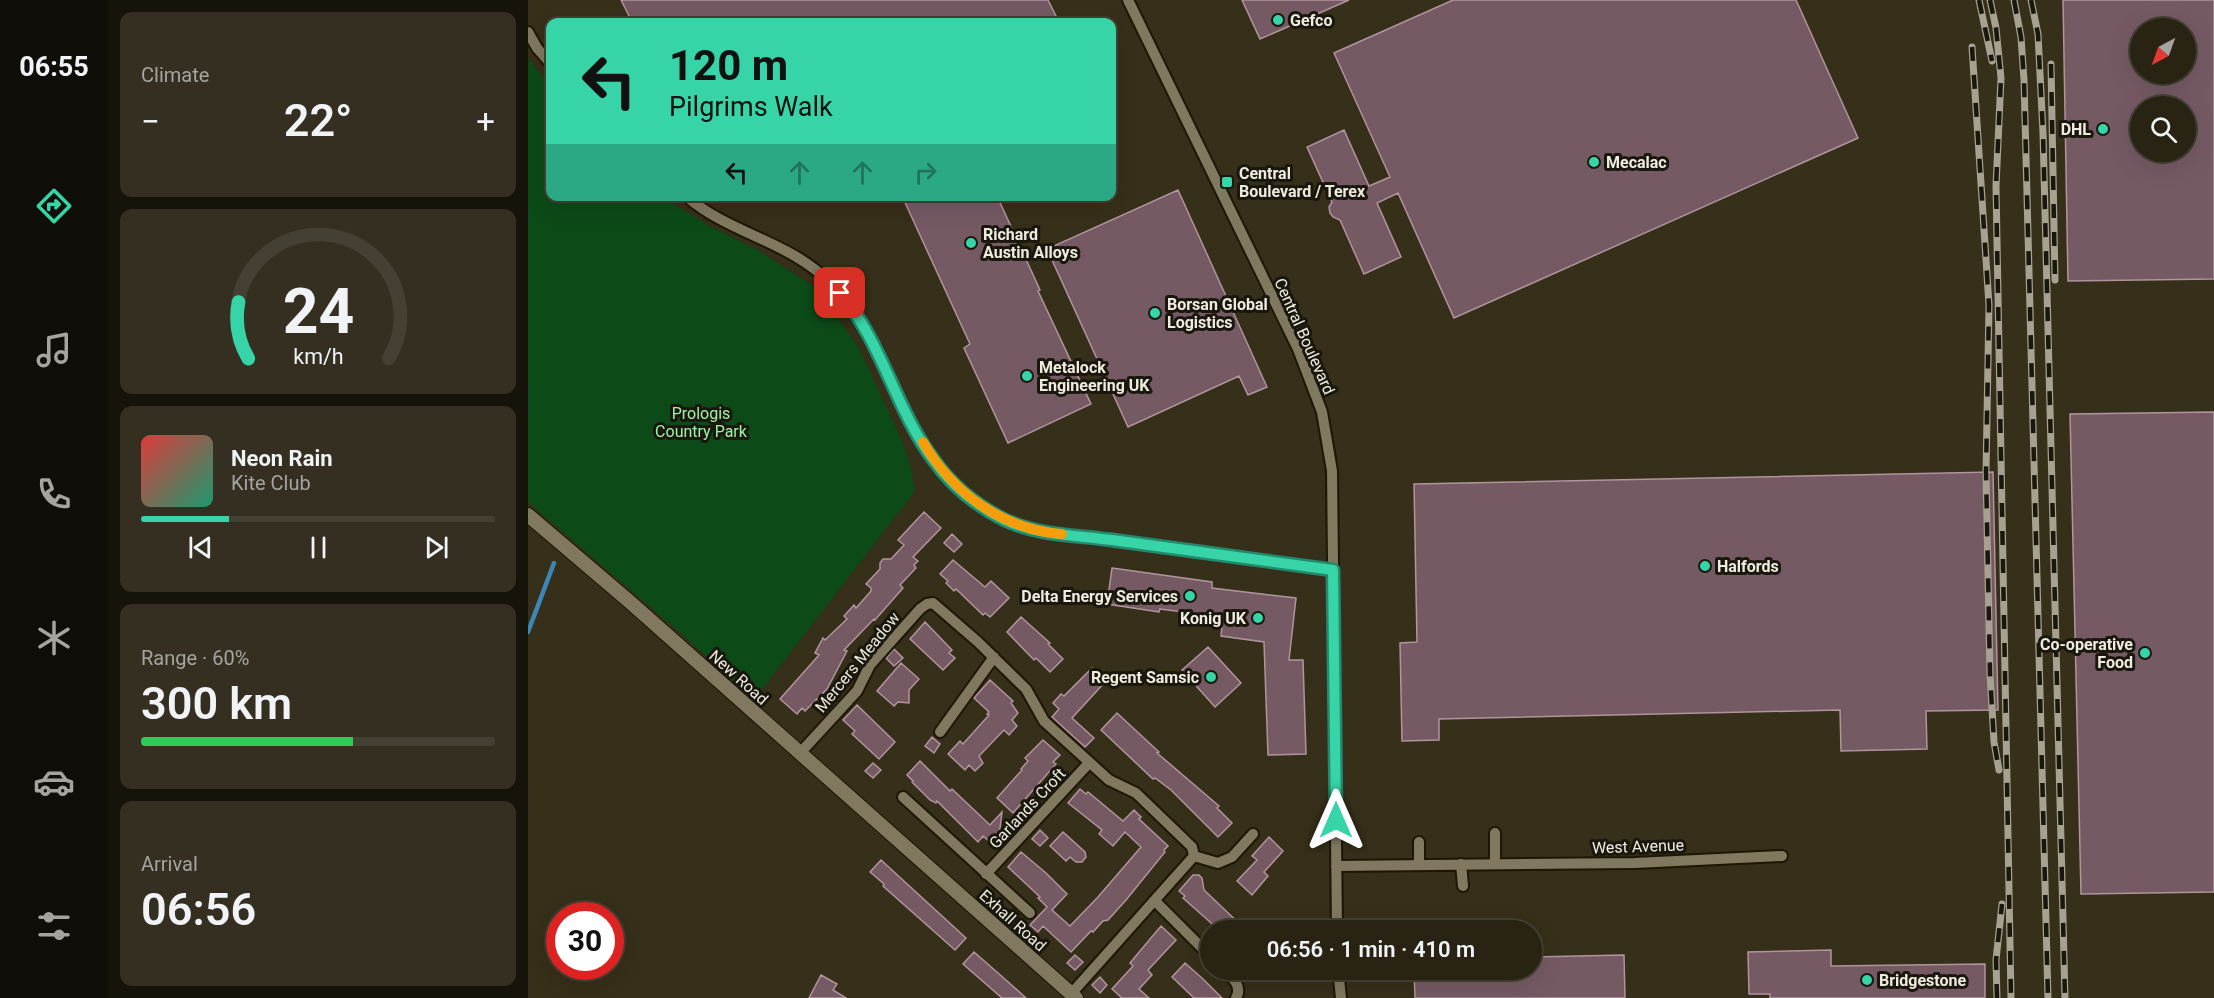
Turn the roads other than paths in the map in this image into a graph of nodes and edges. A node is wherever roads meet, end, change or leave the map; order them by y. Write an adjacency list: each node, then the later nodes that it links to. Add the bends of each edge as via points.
1 (1128, 0): 6 (street, Central Boulevard, via 1298,350 1322,412 1332,471)
2 (528, 32): 3 (street)
3 (546, 58)
4 (694, 201): 6 (street, via 791,252 828,280 851,306 878,352 933,459 960,490 1006,520 1043,532)
5 (528, 515): 9 (street, New Road)
6 (1333, 570): 21 (street, Central Boulevard)
7 (994, 657): 8 (street); 9 (street, Mercers Meadow, via 939,607 927,604 870,665 857,691); 10 (street, Mercers Meadow, via 1026,689 1044,721)
8 (940, 732)
9 (801, 752): 20 (street, New Road)
10 (1089, 763): 15 (street, Mercers Meadow, via 1109,780 1136,793 1192,847); 22 (street, Garlands Croft)
11 (903, 797): 22 (street, Garlands Croft)
12 (1495, 833): 17 (street)
13 (1253, 834): 15 (street, via 1232,857 1218,863)
14 (1419, 842): 18 (street)
15 (1194, 856): 24 (street)
16 (1782, 856): 17 (street, West Avenue)
17 (1495, 862): 19 (street, West Avenue)
18 (1419, 864): 19 (street, West Avenue); 21 (street, West Avenue)
19 (1461, 864): 23 (street)
20 (927, 866): 30 (street, Exhall Road)
21 (1336, 866): 26 (street, Central Boulevard)
22 (986, 874): 25 (street, Garlands Croft)
23 (1463, 886)
24 (1155, 901): 27 (street); 30 (street)
25 (1029, 914)
26 (1337, 920)
27 (1200, 946)
28 (1233, 980): 31 (street, via 1239,987)
29 (1339, 980): 32 (street)
30 (1074, 996)
31 (1236, 998)
32 (1341, 998)

